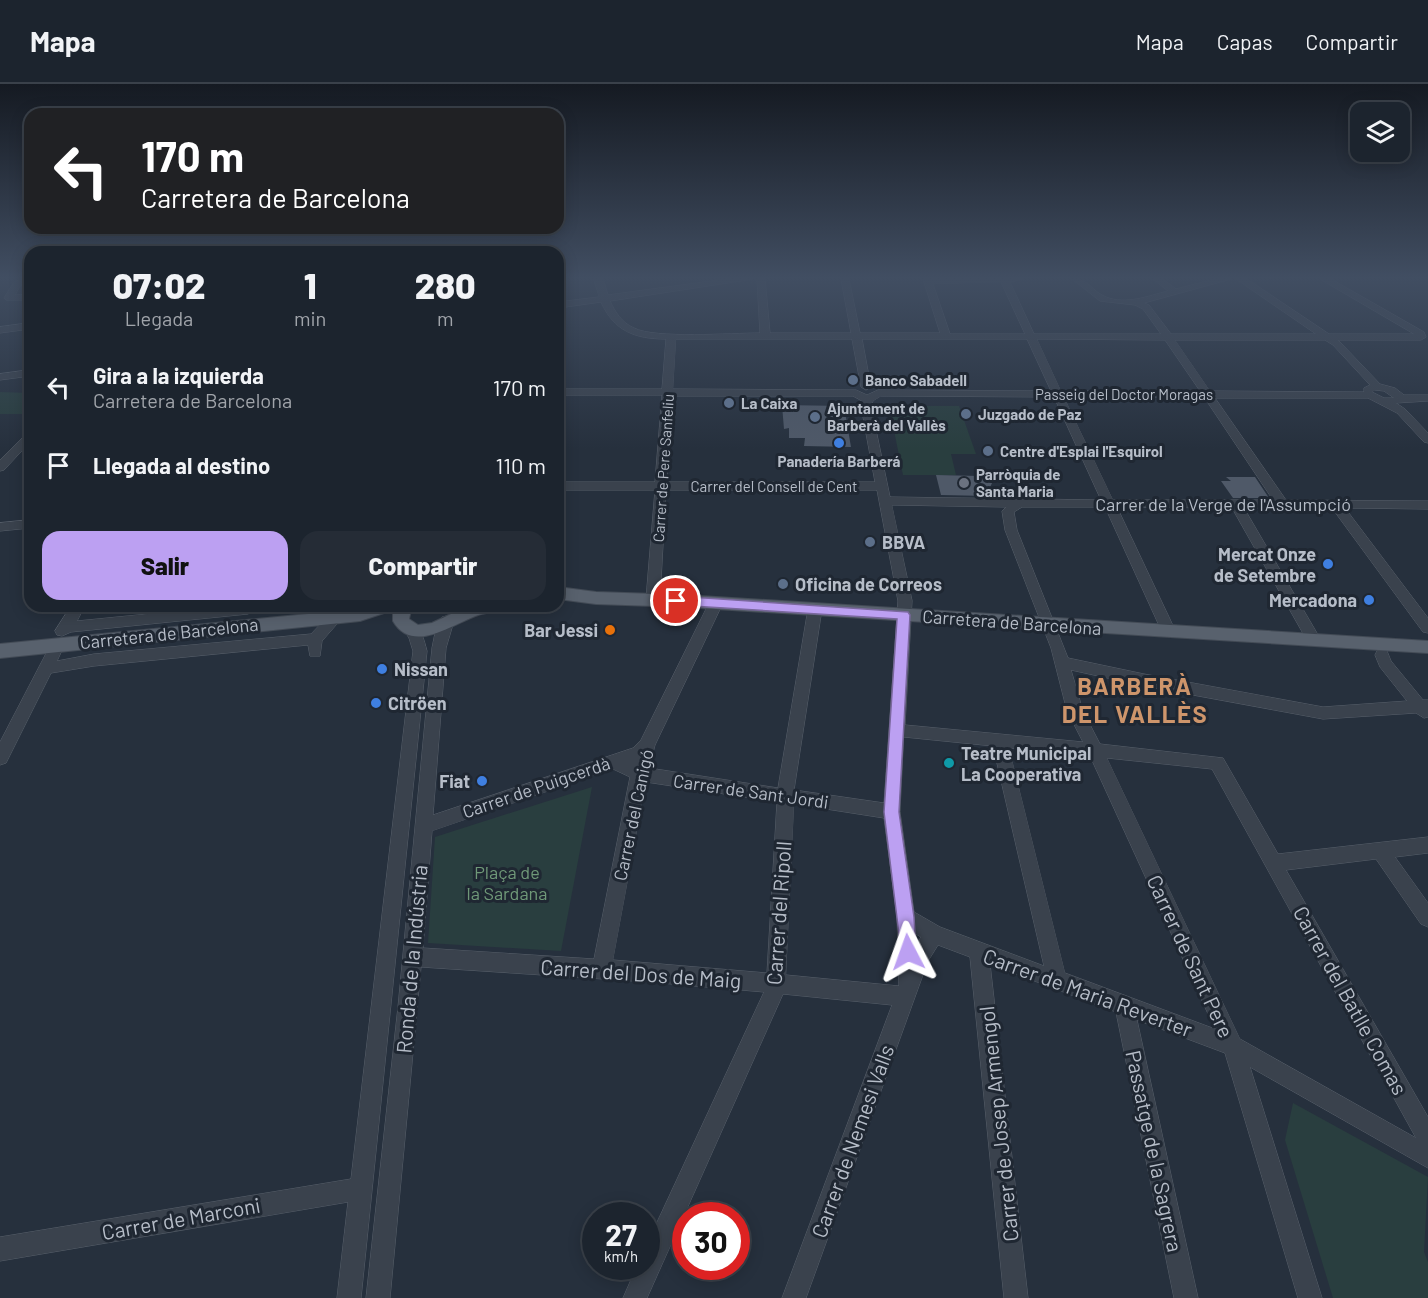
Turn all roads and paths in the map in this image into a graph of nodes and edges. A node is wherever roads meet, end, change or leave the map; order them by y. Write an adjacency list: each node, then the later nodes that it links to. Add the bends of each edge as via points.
1 (667, 336): 2 (street)
2 (671, 336): 5 (street); 17 (street, Carrer de Pere Sanfeliu)
3 (1326, 336): 10 (street)
4 (1420, 336): 10 (street)
5 (765, 337): 6 (street)
6 (856, 337): 7 (street); 19 (street, Carrer de Nemesi Valls)
7 (946, 337): 8 (street)
8 (1033, 337): 9 (street); 20 (street)
9 (1169, 338): 10 (street); 21 (street)
10 (1330, 338): 15 (street)
11 (24, 374): 12 (street)
12 (0, 379): 13 (street)
13 (24, 381)
14 (1390, 390): 15 (street); 18 (street); 23 (street, via 1399,395)
15 (1374, 391): 21 (street, Passeig del Doctor Moragas); 23 (street)
16 (564, 392): 17 (street, Passeig del Doctor Moragas)
17 (669, 392): 19 (street, Passeig del Doctor Moragas); 28 (street, Carrer de Pere Sanfeliu)
18 (1428, 392)
19 (867, 393): 20 (street, Passeig del Doctor Moragas); 29 (street, Carrer de Nemesi Valls, via 866,406)
20 (1058, 394): 21 (street, Passeig del Doctor Moragas); 31 (street)
21 (1207, 394): 33 (street)
22 (1428, 398): 23 (street)
23 (1396, 404): 24 (street)
24 (1428, 440)
25 (24, 442): 26 (street)
26 (0, 467)
27 (564, 486): 28 (street, Carrer del Consell de Cent)
28 (662, 486): 29 (street, Carrer del Consell de Cent); 41 (street, Carrer de Pere Sanfeliu)
29 (882, 486): 30 (street, Carrer de Nemesi Valls)
30 (885, 501): 36 (street, Carrer de la Verge de l'Assumpció); 51 (street, Carrer de Nemesi Valls, via 905,601)
31 (1109, 503): 32 (street, Carrer de la Verge de l'Assumpció); 36 (street, Carrer de la Verge de l'Assumpció); 58 (street)
32 (1236, 504): 33 (street, Carrer de la Verge de l'Assumpció); 60 (street)
33 (1282, 504): 34 (street, Carrer de la Verge de l'Assumpció)
34 (1335, 504): 35 (street, Carrer de la Verge de l'Assumpció); 57 (street)
35 (1428, 505)
36 (1014, 507): 55 (street, Carrer de Sant Pere, via 1011,530)
37 (24, 525): 38 (street)
38 (0, 527)
39 (564, 594): 40 (main road)
40 (596, 598): 41 (main road, Carretera de Barcelona); 42 (main road)
41 (653, 600): 43 (main road, Carretera de Barcelona)
42 (564, 602)
43 (716, 603): 44 (main road, Carretera de Barcelona); 72 (street, Carrer del Canigó)
44 (815, 609): 51 (main road, Carretera de Barcelona); 77 (street, Carrer del Ripoll)
45 (75, 612): 54 (street, Carretera de Barcelona)
46 (218, 612): 54 (street, Carretera de Barcelona)
47 (369, 612): 50 (main road, Carretera de Barcelona)
48 (402, 612): 56 (main road, via 400,616)
49 (451, 614): 56 (main road, Carretera de Barcelona, via 428,630); 79 (street, Ronda de la Indústria, via 439,648)
50 (360, 615): 52 (main road, Carretera de Barcelona); 56 (main road, Carretera de Barcelona)
51 (904, 615): 55 (main road, Carretera de Barcelona); 70 (street, Carrer de Nemesi Valls)
52 (336, 616): 53 (main road, Carretera de Barcelona); 61 (street, via 315,646)
53 (295, 620): 59 (main road, Carretera de Barcelona); 61 (street)
54 (68, 624): 62 (street, Carretera de Barcelona)
55 (1047, 625): 58 (main road, Carretera de Barcelona); 67 (street, Carrer de Sant Pere)
56 (408, 627): 96 (street, Ronda de la Indústria, via 420,651)
57 (1428, 628)
58 (1169, 632): 60 (main road, Carretera de Barcelona)
59 (143, 636): 62 (main road, Carretera de Barcelona); 65 (street)
60 (1314, 640): 63 (main road, Carretera de Barcelona)
61 (279, 643): 65 (street)
62 (54, 645): 64 (main road, Carretera de Barcelona); 68 (street)
63 (1428, 647)
64 (0, 651)
65 (157, 654): 68 (street)
66 (1383, 659): 69 (street)
67 (1062, 662): 69 (street, via 1323,713); 73 (street, Carrer de Sant Pere, via 1075,711)
68 (46, 668): 74 (street)
69 (1425, 710)
70 (897, 730): 71 (street); 78 (street, Carrer de Nemesi Valls)
71 (999, 740): 73 (street); 89 (street)
72 (647, 745): 75 (street, Carrer de Puigcerdà, via 639,753); 76 (street, Carrer del Canigó)
73 (1095, 750): 82 (street, Carrer del Batlle Comas, via 1217,763); 93 (street, Carrer de Sant Pere)
74 (0, 758)
75 (613, 761): 76 (street, Carrer de Sant Jordi); 79 (street, Carrer de Puigcerdà)
76 (639, 774): 77 (street, Carrer de Sant Jordi); 88 (street, Carrer del Canigó)
77 (785, 795): 78 (street, Carrer de Sant Jordi); 90 (street, Carrer del Ripoll)
78 (892, 812): 83 (street, Carrer de Nemesi Valls)
79 (423, 826): 87 (street, Ronda de la Indústria)
80 (1428, 845): 81 (street)
81 (1381, 851): 82 (street); 84 (street)
82 (1273, 863): 94 (street, Carrer del Batlle Comas)
83 (906, 917): 85 (street); 91 (street, Carrer de Nemesi Valls)
84 (1428, 918)
85 (934, 934): 86 (street, Carrer de Maria Reverter); 91 (street, Carrer de Nemesi Valls, via 920,956)
86 (979, 951): 89 (street, Carrer de Maria Reverter); 102 (street, Carrer de Josep Armengol)
87 (411, 957): 88 (street, Carrer del Dos de Maig); 99 (street, Ronda de la Indústria)
88 (602, 969): 90 (street, Carrer del Dos de Maig)
89 (1057, 980): 92 (street, Carrer de Maria Reverter)
90 (775, 984): 91 (street, Carrer del Dos de Maig); 100 (street, Carrer del Ripoll, via 764,1018)
91 (908, 990): 101 (street, Carrer de Nemesi Valls)
92 (1124, 1005): 93 (street, Carrer de Maria Reverter); 103 (street, Passatge de la Sagrera)
93 (1233, 1046): 95 (street, Carrer de Maria Reverter); 104 (street, Carrer de Sant Pere)
94 (1428, 1138)
95 (1428, 1157)
96 (362, 1188): 97 (street, Carrer de Marconi); 98 (street, Ronda de la Indústria)
97 (0, 1249)
98 (349, 1298)
99 (378, 1298)
100 (635, 1298)
101 (794, 1298)
102 (1016, 1298)
103 (1185, 1298)
104 (1310, 1298)

